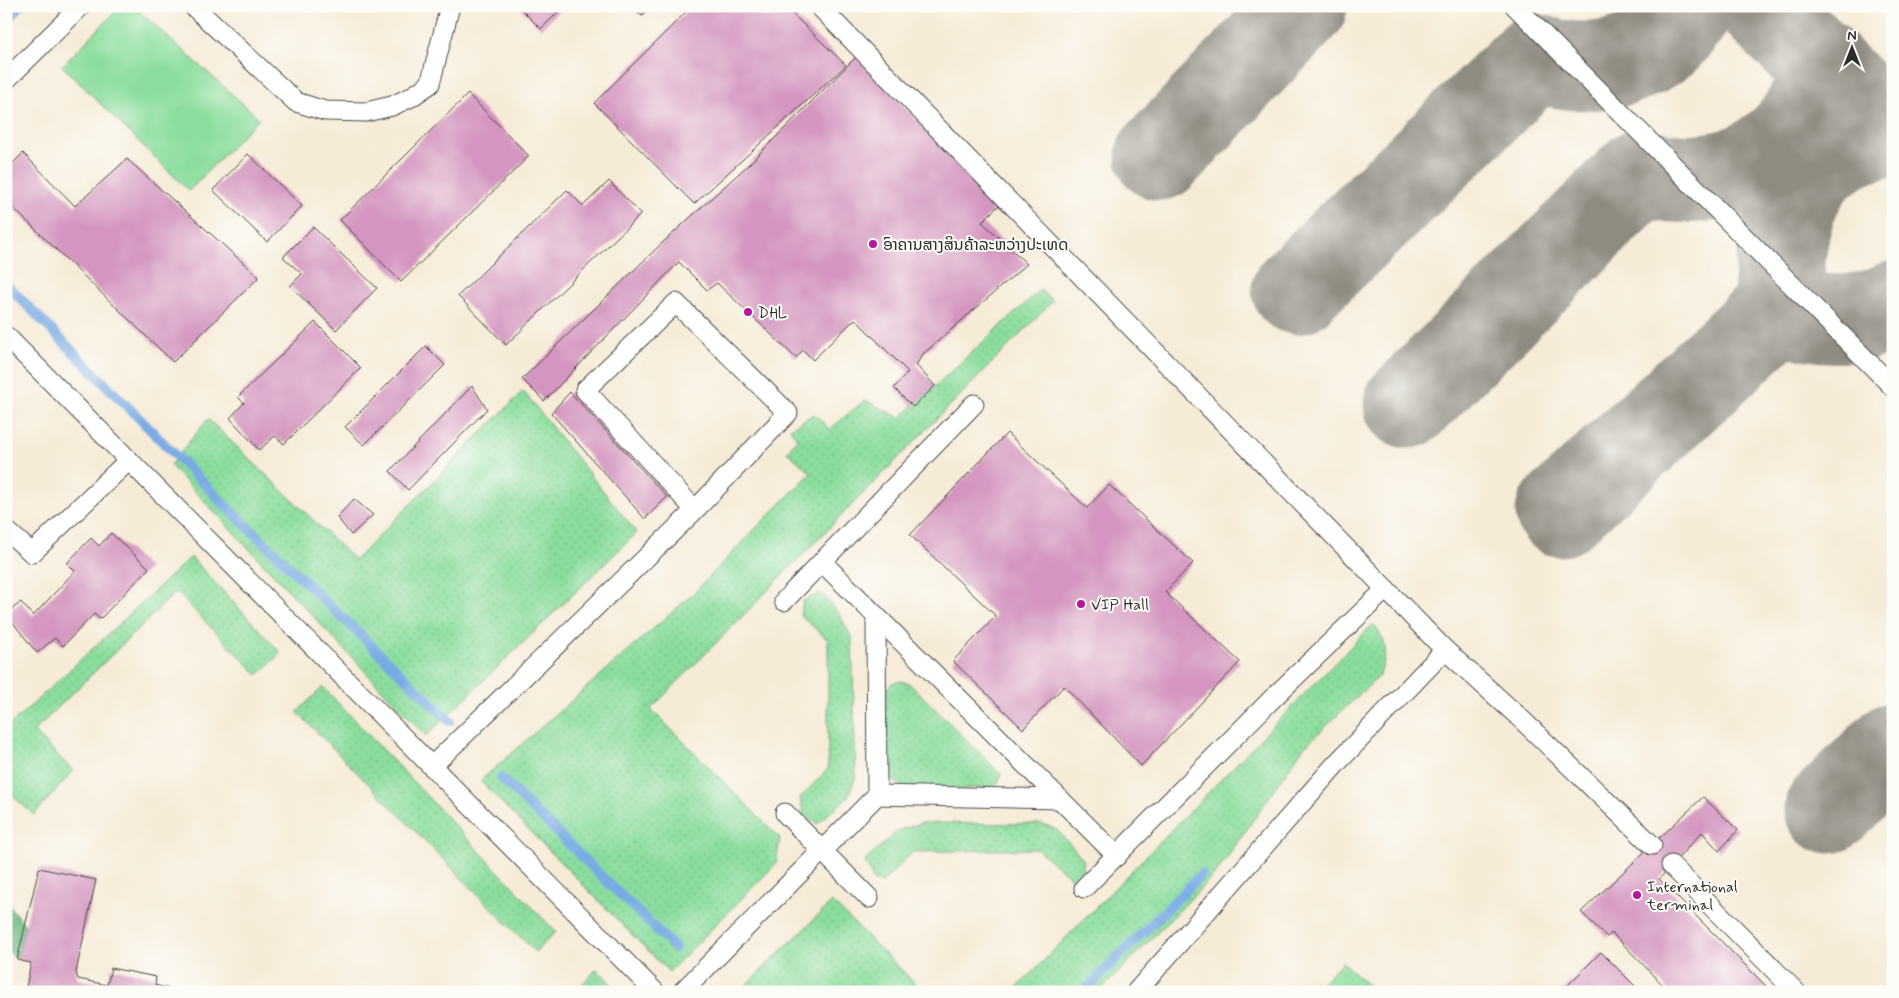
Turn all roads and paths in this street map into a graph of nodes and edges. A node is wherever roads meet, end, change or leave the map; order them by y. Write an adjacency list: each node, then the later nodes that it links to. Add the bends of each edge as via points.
1 (81, 6): 6 (lane)
2 (193, 6): 3 (lane, via 296,102 325,110 366,112 404,100 430,84)
3 (450, 6)
4 (819, 6): 14 (lane)
5 (1515, 6): 8 (lane)
6 (6, 80)
7 (6, 336): 10 (lane)
8 (1893, 387)
9 (974, 404): 13 (lane)
10 (129, 460): 12 (lane, via 32,553); 18 (lane)
11 (695, 510): 11 (lane, via 585,390 676,304 788,413); 18 (lane)
12 (6, 530)
13 (822, 562): 15 (lane); 16 (lane)
14 (1386, 589): 17 (lane); 24 (lane)
15 (784, 601)
16 (876, 617): 19 (lane); 20 (lane)
17 (1446, 650): 22 (lane); 30 (lane, via 1335,765)
18 (432, 766): 28 (lane)
19 (878, 795): 20 (lane); 23 (lane)
20 (1060, 800): 24 (lane)
21 (785, 812): 23 (lane)
22 (1652, 845)
23 (822, 850): 27 (lane); 29 (lane)
24 (1117, 856): 26 (lane)
25 (1671, 865): 31 (lane)
26 (1084, 888)
27 (869, 898)
28 (655, 992)
29 (682, 992)
30 (1136, 992)
31 (1796, 992)

